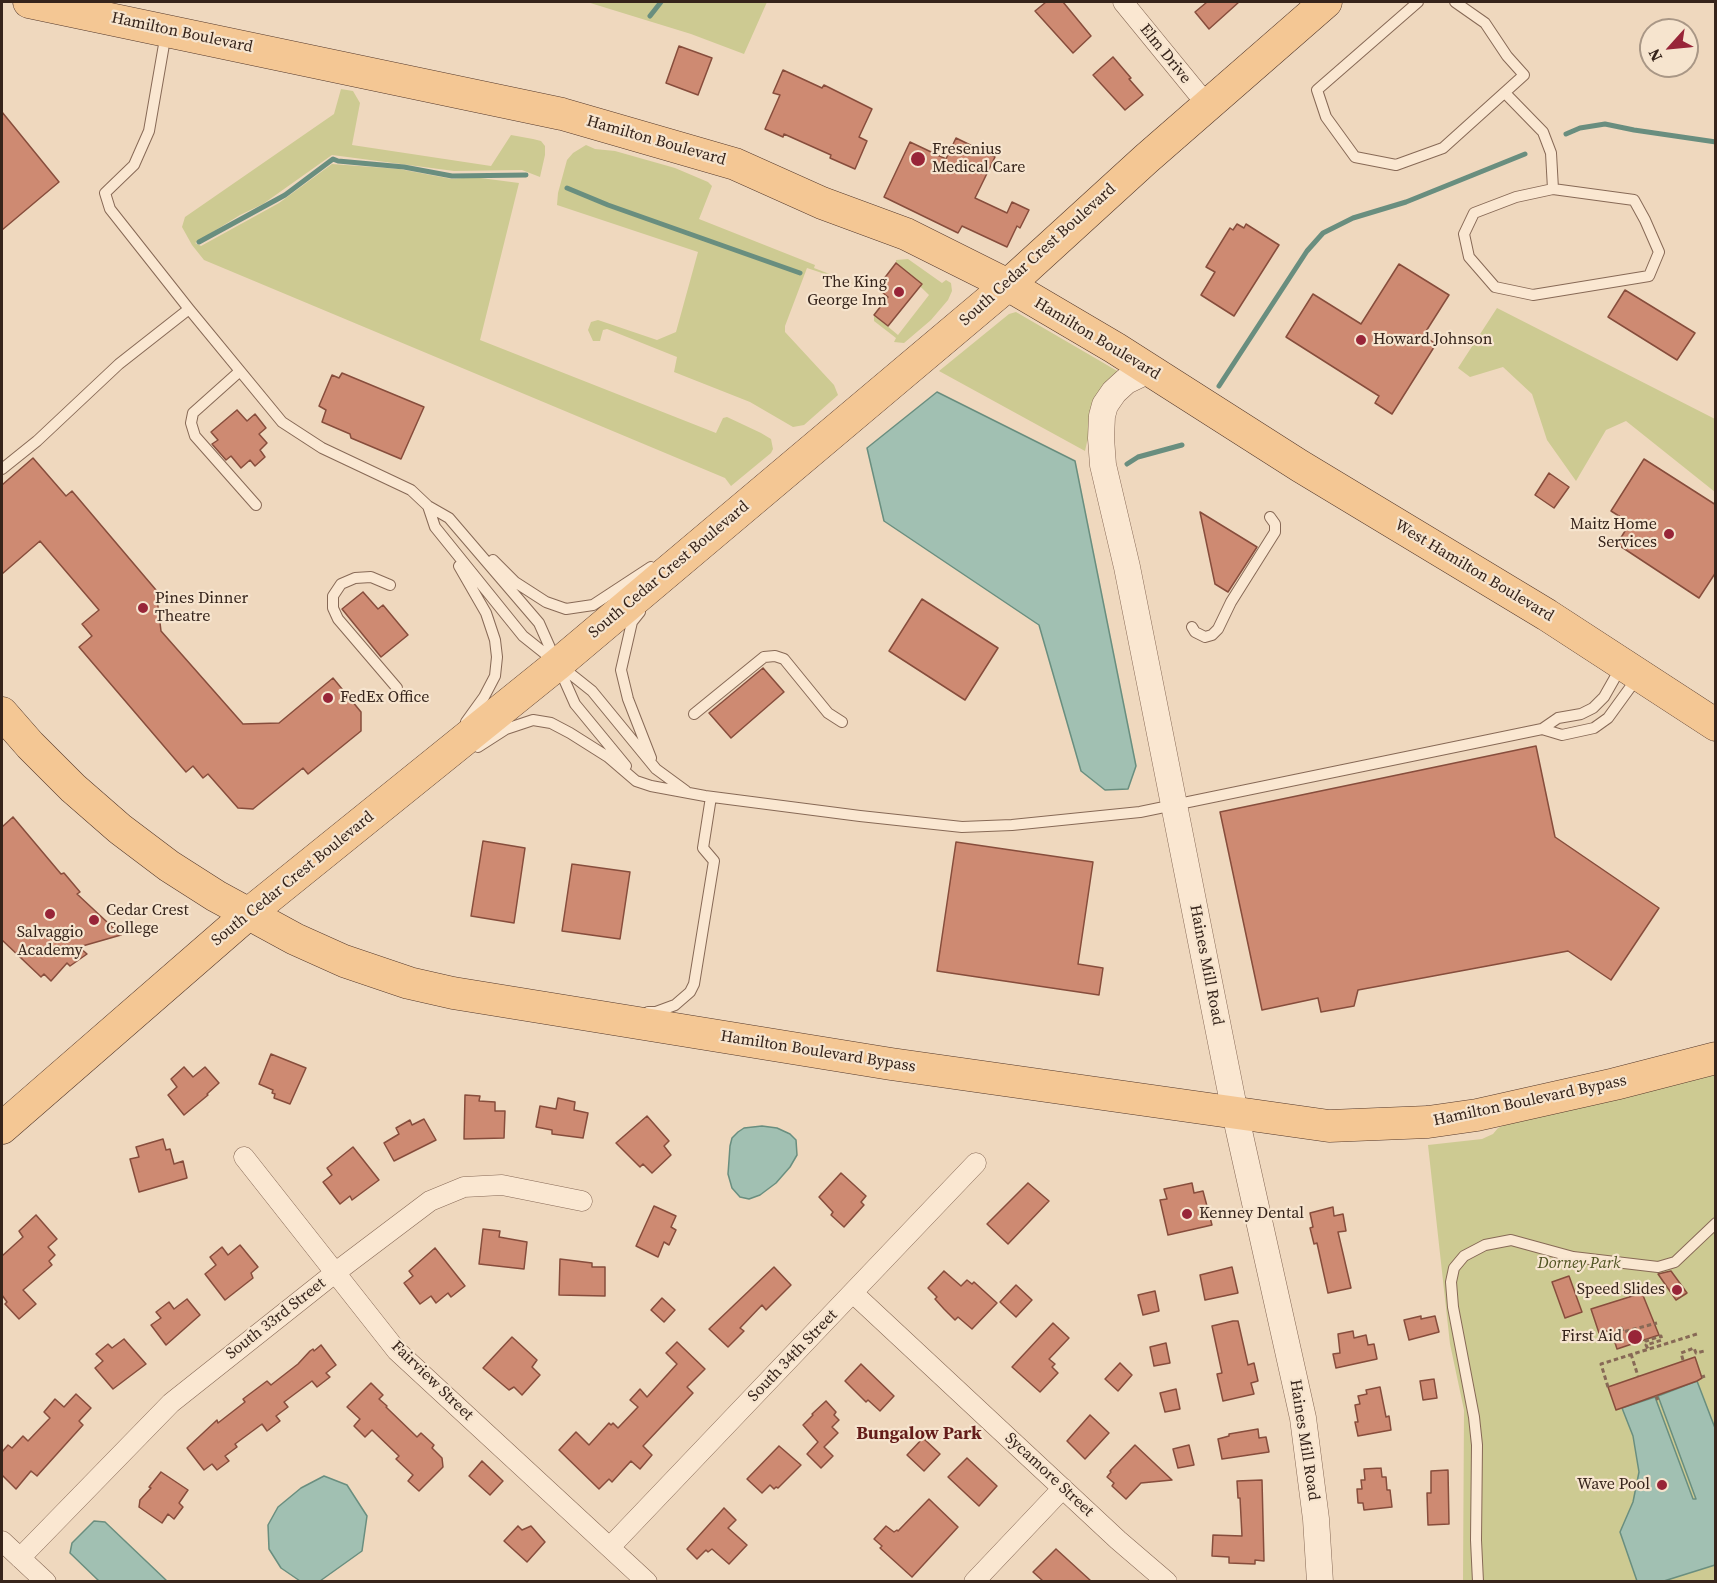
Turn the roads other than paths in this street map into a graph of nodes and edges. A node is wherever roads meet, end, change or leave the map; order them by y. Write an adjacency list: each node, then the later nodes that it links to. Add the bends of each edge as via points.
1 (29, 2): 6 (main road, Hamilton Boulevard)
2 (1122, 2): 8 (street, Elm Drive)
3 (1326, 2): 8 (main road, South Cedar Crest Boulevard)
4 (1418, 2): 7 (lane, via 1317,90 1326,117 1355,157 1396,165 1443,148)
5 (1455, 2): 7 (lane, via 1485,23 1524,75)
6 (167, 29): 10 (main road, Hamilton Boulevard, via 562,114 735,164 822,203 906,234); 11 (lane, via 149,131 134,165 105,193 110,209)
7 (1505, 93): 9 (lane, via 1543,132 1551,153)
8 (1208, 106): 10 (main road, South Cedar Crest Boulevard)
9 (1553, 189): 9 (lane, via 1634,200 1659,252 1649,276 1533,295 1495,287 1469,257 1464,234 1474,213 1515,197)
10 (1008, 285): 12 (main road, Hamilton Boulevard); 21 (main road, South Cedar Crest Boulevard, via 746,505)
11 (189, 309): 13 (lane); 15 (lane, via 119,364)
12 (1149, 370): 14 (main road, Hamilton Boulevard); 37 (street, Haines Mill Road, via 1114,392 1105,405 1101,438 1103,465)
13 (240, 371): 16 (lane, via 194,413 191,423 195,436); 17 (lane, via 282,422 322,448 411,490)
14 (1230, 421): 25 (main road, West Hamilton Boulevard, via 1547,615)
15 (2, 470)
16 (256, 505)
17 (428, 506): 19 (lane); 20 (lane)
18 (1270, 517): 23 (lane, via 1275,532 1218,629 1205,637)
19 (449, 518): 21 (lane, via 516,582 546,602 566,609 593,605); 24 (lane, via 539,623)
20 (435, 527): 24 (lane, via 523,636); 32 (lane, via 486,613 497,657 495,676)
21 (674, 556): 24 (main road, South Cedar Crest Boulevard); 33 (lane, via 632,622 621,670 627,699)
22 (390, 585): 26 (lane, via 371,577 354,578 341,584 333,596 333,608 338,619)
23 (1192, 627)
24 (558, 664): 32 (main road, South Cedar Crest Boulevard); 33 (lane, via 592,691); 34 (lane, via 575,704)
25 (1630, 671): 30 (main road, West Hamilton Boulevard); 31 (lane, via 1593,708 1558,718); 31 (lane, via 1608,718 1594,728 1562,735)
26 (398, 688)
27 (2, 713): 38 (main road, Hamilton Boulevard Bypass, via 73,788 120,829 169,866)
28 (694, 714): 29 (lane, via 764,657 775,656 784,659 828,713)
29 (842, 722)
30 (1716, 725)
31 (1542, 729): 37 (lane)
32 (450, 762): 34 (lane, via 506,729 533,720 551,723 570,733); 38 (main road, South Cedar Crest Boulevard, via 336,843)
33 (656, 769): 35 (lane)
34 (636, 781): 35 (lane)
35 (689, 793): 36 (lane)
36 (711, 797): 37 (lane, via 962,827 1079,819); 39 (lane, via 703,848 714,861 690,993 675,1005 656,1012)
37 (1174, 806): 41 (street, Haines Mill Road)
38 (247, 915): 39 (main road, Hamilton Boulevard Bypass, via 344,961 409,983); 42 (main road, South Cedar Crest Boulevard)
39 (588, 1015): 41 (main road, Hamilton Boulevard Bypass, via 891,1065)
40 (1716, 1058): 41 (main road, Hamilton Boulevard Bypass, via 1526,1105 1428,1122 1329,1126)
41 (1235, 1113): 57 (street, Haines Mill Road, via 1304,1418)
42 (2, 1128)
43 (244, 1156): 47 (street, Fairview Street)
44 (976, 1163): 48 (street, South 34th Street)
45 (582, 1201): 47 (street, South 33rd Street, via 502,1185 464,1187 414,1211)
46 (1716, 1224): 58 (lane, via 1675,1262 1658,1267 1573,1257 1511,1240 1485,1245 1464,1256 1454,1268 1453,1307 1477,1445)
47 (336, 1272): 51 (street, Fairview Street, via 398,1351); 52 (street, South 33rd Street, via 171,1403)
48 (853, 1293): 49 (street, Sycamore Street); 51 (street, South 34th Street)
49 (1063, 1488): 55 (street); 56 (street, Sycamore Street)
50 (2, 1541): 52 (street)
51 (610, 1547): 54 (street, Fairview Street)
52 (20, 1558): 53 (street)
53 (46, 1581)
54 (647, 1581)
55 (974, 1581)
56 (1167, 1581)
57 (1320, 1581)
58 (1478, 1581)

